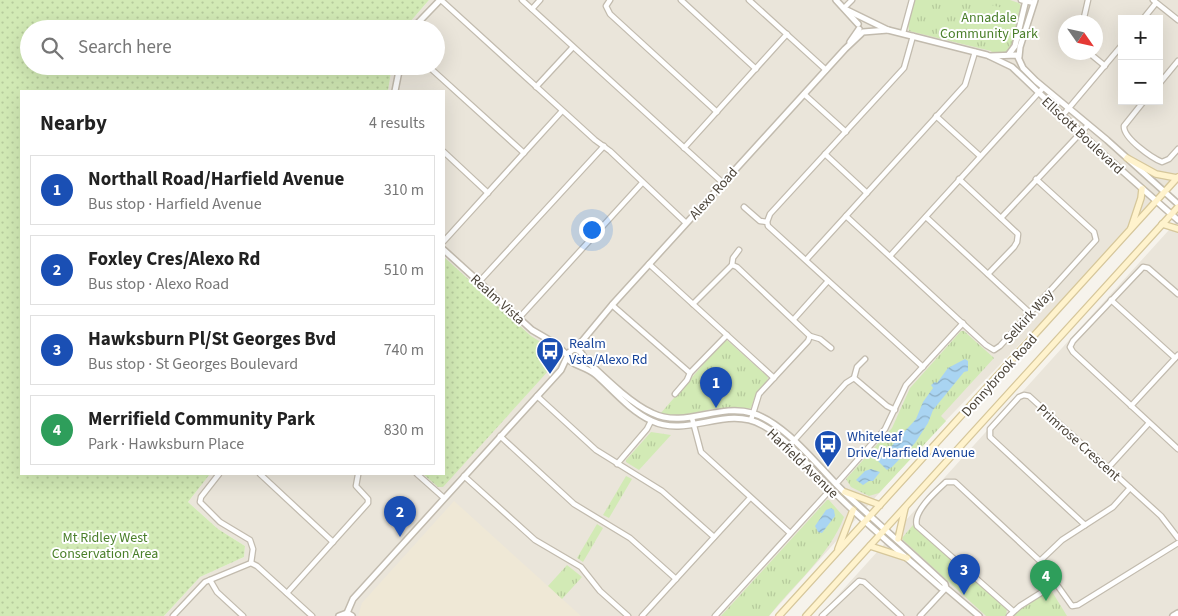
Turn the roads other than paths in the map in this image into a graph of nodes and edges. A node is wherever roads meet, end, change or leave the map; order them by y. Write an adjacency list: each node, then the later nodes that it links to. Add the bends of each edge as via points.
1 (440, 0): 18 (street); 42 (street)
2 (522, 0): 14 (street)
3 (540, 0): 14 (street)
4 (610, 0): 50 (street, via 606,6 610,14)
5 (681, 0): 37 (street)
6 (750, 0): 24 (street)
7 (836, 0): 15 (street, Ellscott Boulevard)
8 (852, 0): 15 (street)
9 (912, 0): 25 (street)
10 (1025, 0): 13 (street); 31 (street, via 1015,46)
11 (1088, 0): 16 (street)
12 (1154, 1): 17 (street); 19 (street)
13 (1034, 2): 32 (street)
14 (532, 9): 27 (street)
15 (846, 9): 20 (street, Ellscott Boulevard); 21 (street, Ellscott Boulevard)
16 (1085, 15)
17 (1145, 15)
18 (421, 20)
19 (1178, 20)
20 (867, 21): 21 (street, Alexo Road); 22 (street); 23 (street, Ellscott Boulevard)
21 (860, 29): 22 (street, Ellscott Boulevard); 38 (street, Alexo Road)
22 (870, 30): 23 (street, Ellscott Boulevard)
23 (888, 30): 25 (street, Ellscott Boulevard)
24 (787, 34): 37 (street); 38 (street)
25 (903, 34): 26 (street, Ellscott Boulevard)
26 (913, 36): 29 (street, Ellscott Boulevard); 54 (street, via 904,68)
27 (573, 46): 42 (street); 57 (street)
28 (1118, 50): 36 (street)
29 (975, 52): 30 (street, Ellscott Boulevard); 52 (street, via 967,83)
30 (987, 55): 31 (street, Ellscott Boulevard); 35 (street, Ellscott Boulevard)
31 (1008, 56): 32 (street, Ellscott Boulevard, via 1016,54); 35 (street)
32 (1019, 59): 35 (street, via 1016,67); 43 (street, Ellscott Boulevard, via 1023,68)
33 (1097, 60): 36 (street)
34 (1178, 61): 41 (street)
35 (1010, 66): 45 (street, Ellscott Boulevard)
36 (1104, 66): 48 (street)
37 (756, 69): 50 (street)
38 (826, 70): 46 (street, Alexo Road)
39 (398, 75): 44 (street)
40 (438, 75): 60 (street)
41 (1163, 79)
42 (536, 87): 49 (street)
43 (1044, 88): 45 (street); 48 (street, Ellscott Boulevard)
44 (395, 90)
45 (1038, 93): 51 (street, Ellscott Boulevard); 62 (street)
46 (804, 94): 54 (street); 68 (street, Alexo Road)
47 (1141, 105): 58 (street, via 1124,126 1127,135 1162,162)
48 (1069, 108): 51 (street); 53 (street, Ellscott Boulevard)
49 (562, 111): 56 (street); 60 (street)
50 (717, 112): 57 (street)
51 (1063, 115): 55 (street, Ellscott Boulevard)
52 (936, 116): 62 (street); 72 (street)
53 (1088, 125): 55 (street); 63 (street, Ellscott Boulevard)
54 (846, 132): 61 (street)
55 (1081, 132): 65 (street); 69 (street, Ellscott Boulevard)
56 (604, 146): 67 (street); 95 (street)
57 (684, 148): 68 (street)
58 (1178, 149)
59 (445, 153): 71 (street)
60 (524, 153): 71 (street)
61 (825, 154): 72 (street); 81 (street)
62 (980, 156): 66 (street)
63 (1127, 158): 64 (main road, via 1156,174); 70 (street, Ellscott Boulevard)
64 (1177, 178): 70 (main road, Donnybrook Road)
65 (1036, 179): 79 (street); 100 (street, Selkirk Way, via 1094,232 1096,240)
66 (960, 180): 78 (street); 79 (street)
67 (642, 183): 82 (street); 101 (street)
68 (723, 183): 82 (street, Alexo Road)
69 (1142, 189): 73 (street, Ellscott Boulevard); 84 (main road)
70 (1164, 192): 73 (main road, Donnybrook Road); 74 (street, Ellscott Boulevard)
71 (488, 193): 86 (street)
72 (867, 193): 77 (street)
73 (1156, 202): 76 (street, Ellscott Boulevard); 84 (main road, Donnybrook Road)
74 (1178, 205): 76 (main road, Donnybrook Road)
75 (744, 207): 81 (street, via 760,221)
76 (1172, 214): 80 (street, Ellscott Boulevard); 83 (main road, Donnybrook Road)
77 (846, 216): 89 (street, Selkirk Way); 90 (street)
78 (926, 217): 89 (street); 93 (street)
79 (1001, 218): 93 (street, via 1016,231 1018,238)
80 (1178, 220)
81 (766, 222): 90 (street)
82 (686, 223): 91 (street, Alexo Road)
83 (1162, 224): 85 (main road); 149 (main road, Donnybrook Road)
84 (1131, 230): 148 (main road, Donnybrook Road)
85 (1178, 230)
86 (445, 240)
87 (739, 250): 92 (street, via 732,258)
88 (445, 251): 95 (street, Realm Vista)
89 (890, 256): 103 (street, Selkirk Way)
90 (806, 260): 94 (street)
91 (649, 264): 98 (street); 99 (street, Alexo Road)
92 (732, 265): 98 (street); 102 (street)
93 (988, 274): 100 (street)
94 (828, 281): 102 (street); 115 (street)
95 (479, 282): 101 (street, Realm Vista)
96 (1178, 294): 97 (street, via 1145,266)
97 (1111, 300): 112 (street); 122 (street, via 1070,347)
98 (693, 304): 104 (street)
99 (612, 305): 106 (street, Alexo Road); 117 (street)
100 (1030, 313): 103 (street, Selkirk Way, via 994,350)
101 (519, 318): 107 (street, Realm Vista)
102 (794, 319): 105 (street)
103 (963, 323): 115 (street)
104 (727, 334): 117 (street); 118 (street)
105 (810, 336): 108 (street, via 820,339); 118 (street)
106 (583, 340): 109 (street, Alexo Road); 110 (street)
107 (556, 344): 109 (street, Realm Vista); 111 (street, Realm Vista)
108 (830, 348)
109 (573, 349): 110 (street, Realm Vista); 111 (street, Alexo Road)
110 (582, 354): 114 (street, via 582,360); 125 (street, Harfield Avenue, via 649,412 674,419)
111 (567, 356): 114 (street, Realm Vista); 116 (street)
112 (1176, 357): 122 (street)
113 (865, 358): 119 (street, via 855,370)
114 (575, 364): 116 (street); 127 (street, Harfield Avenue, via 592,371)
115 (923, 367): 123 (street, via 906,385)
116 (561, 370): 121 (street)
117 (690, 373): 120 (street)
118 (774, 378): 124 (street, via 757,398)
119 (854, 378): 123 (street); 132 (street)
120 (675, 394)
121 (537, 396): 130 (street); 135 (street)
122 (1131, 406): 128 (street)
123 (895, 410): 142 (street, via 885,429)
124 (753, 413): 125 (street, Harfield Avenue, via 732,411); 126 (street); 132 (street, Harfield Avenue, via 768,421)
125 (692, 418): 129 (street)
126 (751, 420): 129 (street, Harfield Avenue, via 728,417); 132 (street, Harfield Avenue)
127 (652, 421): 129 (street, Harfield Avenue); 135 (street)
128 (1149, 423): 133 (street); 136 (street)
129 (693, 425): 147 (street, via 701,452)
130 (500, 436): 141 (street); 167 (street, via 574,504 630,538)
131 (1178, 439): 133 (street)
132 (791, 444): 142 (street, Harfield Avenue); 144 (street, Harfield Avenue)
133 (1174, 444): 134 (street)
134 (1178, 448)
135 (616, 464): 157 (street, via 662,491)
136 (1108, 468): 143 (street, Primrose Crescent); 153 (street, Primrose Crescent, via 1028,396 1020,397 990,429 991,438)
137 (218, 475): 166 (street, via 200,502 220,522 250,540 253,549)
138 (261, 475): 160 (street)
139 (359, 475): 160 (street, via 356,486 368,503)
140 (418, 475): 146 (street)
141 (464, 476): 146 (street); 179 (street, via 535,540 581,567 600,591)
142 (836, 484): 145 (street, Harfield Avenue)
143 (1130, 488): 153 (street, via 1113,507); 158 (street, Primrose Crescent)
144 (830, 489): 150 (street, Harfield Avenue); 155 (street)
145 (845, 492): 148 (main road); 151 (street, Harfield Avenue)
146 (444, 498): 174 (street, via 352,599)
147 (750, 498): 155 (street); 157 (street)
148 (880, 505): 151 (main road, Donnybrook Road)
149 (905, 508): 154 (main road, Donnybrook Road); 159 (main road)
150 (853, 510): 152 (street, Harfield Avenue); 163 (main road)
151 (871, 516): 152 (main road, Donnybrook Road); 154 (street, Harfield Avenue)
152 (866, 522): 156 (street, Harfield Avenue); 163 (main road, Donnybrook Road)
153 (1086, 525): 165 (street, via 1062,540)
154 (886, 529): 156 (main road, Donnybrook Road); 159 (street, Harfield Avenue)
155 (790, 533): 181 (street)
156 (880, 534): 162 (main road, Donnybrook Road); 164 (street, Harfield Avenue)
157 (714, 537): 167 (street)
158 (1178, 538)
159 (898, 539): 170 (street, Harfield Avenue)
160 (333, 542): 171 (street)
161 (1178, 543): 169 (street, via 1078,605 1069,605)
162 (870, 546): 164 (main road); 183 (main road, Donnybrook Road)
163 (837, 554): 182 (main road, Donnybrook Road)
164 (907, 558): 170 (street, Harfield Avenue, via 941,588)
165 (1040, 561): 169 (street); 172 (street, via 952,481 943,485 916,517 919,528)
166 (251, 563): 168 (street); 171 (street)
167 (676, 579): 180 (street)
168 (210, 580): 175 (street, via 202,584); 176 (street, via 217,592)
169 (1055, 584): 172 (street)
170 (946, 588): 186 (street); 187 (street)
171 (287, 593): 177 (street)
172 (1013, 611): 188 (street)
173 (1178, 613): 189 (street)
174 (349, 614): 178 (street)
175 (173, 616)
176 (244, 616)
177 (312, 616)
178 (339, 616)
179 (628, 616)
180 (642, 616)
181 (714, 616)
182 (779, 616)
183 (806, 616)
184 (822, 616): 185 (street, via 859,581)
185 (902, 616)
186 (920, 616)
187 (979, 616)
188 (1009, 616)
189 (1173, 616)

